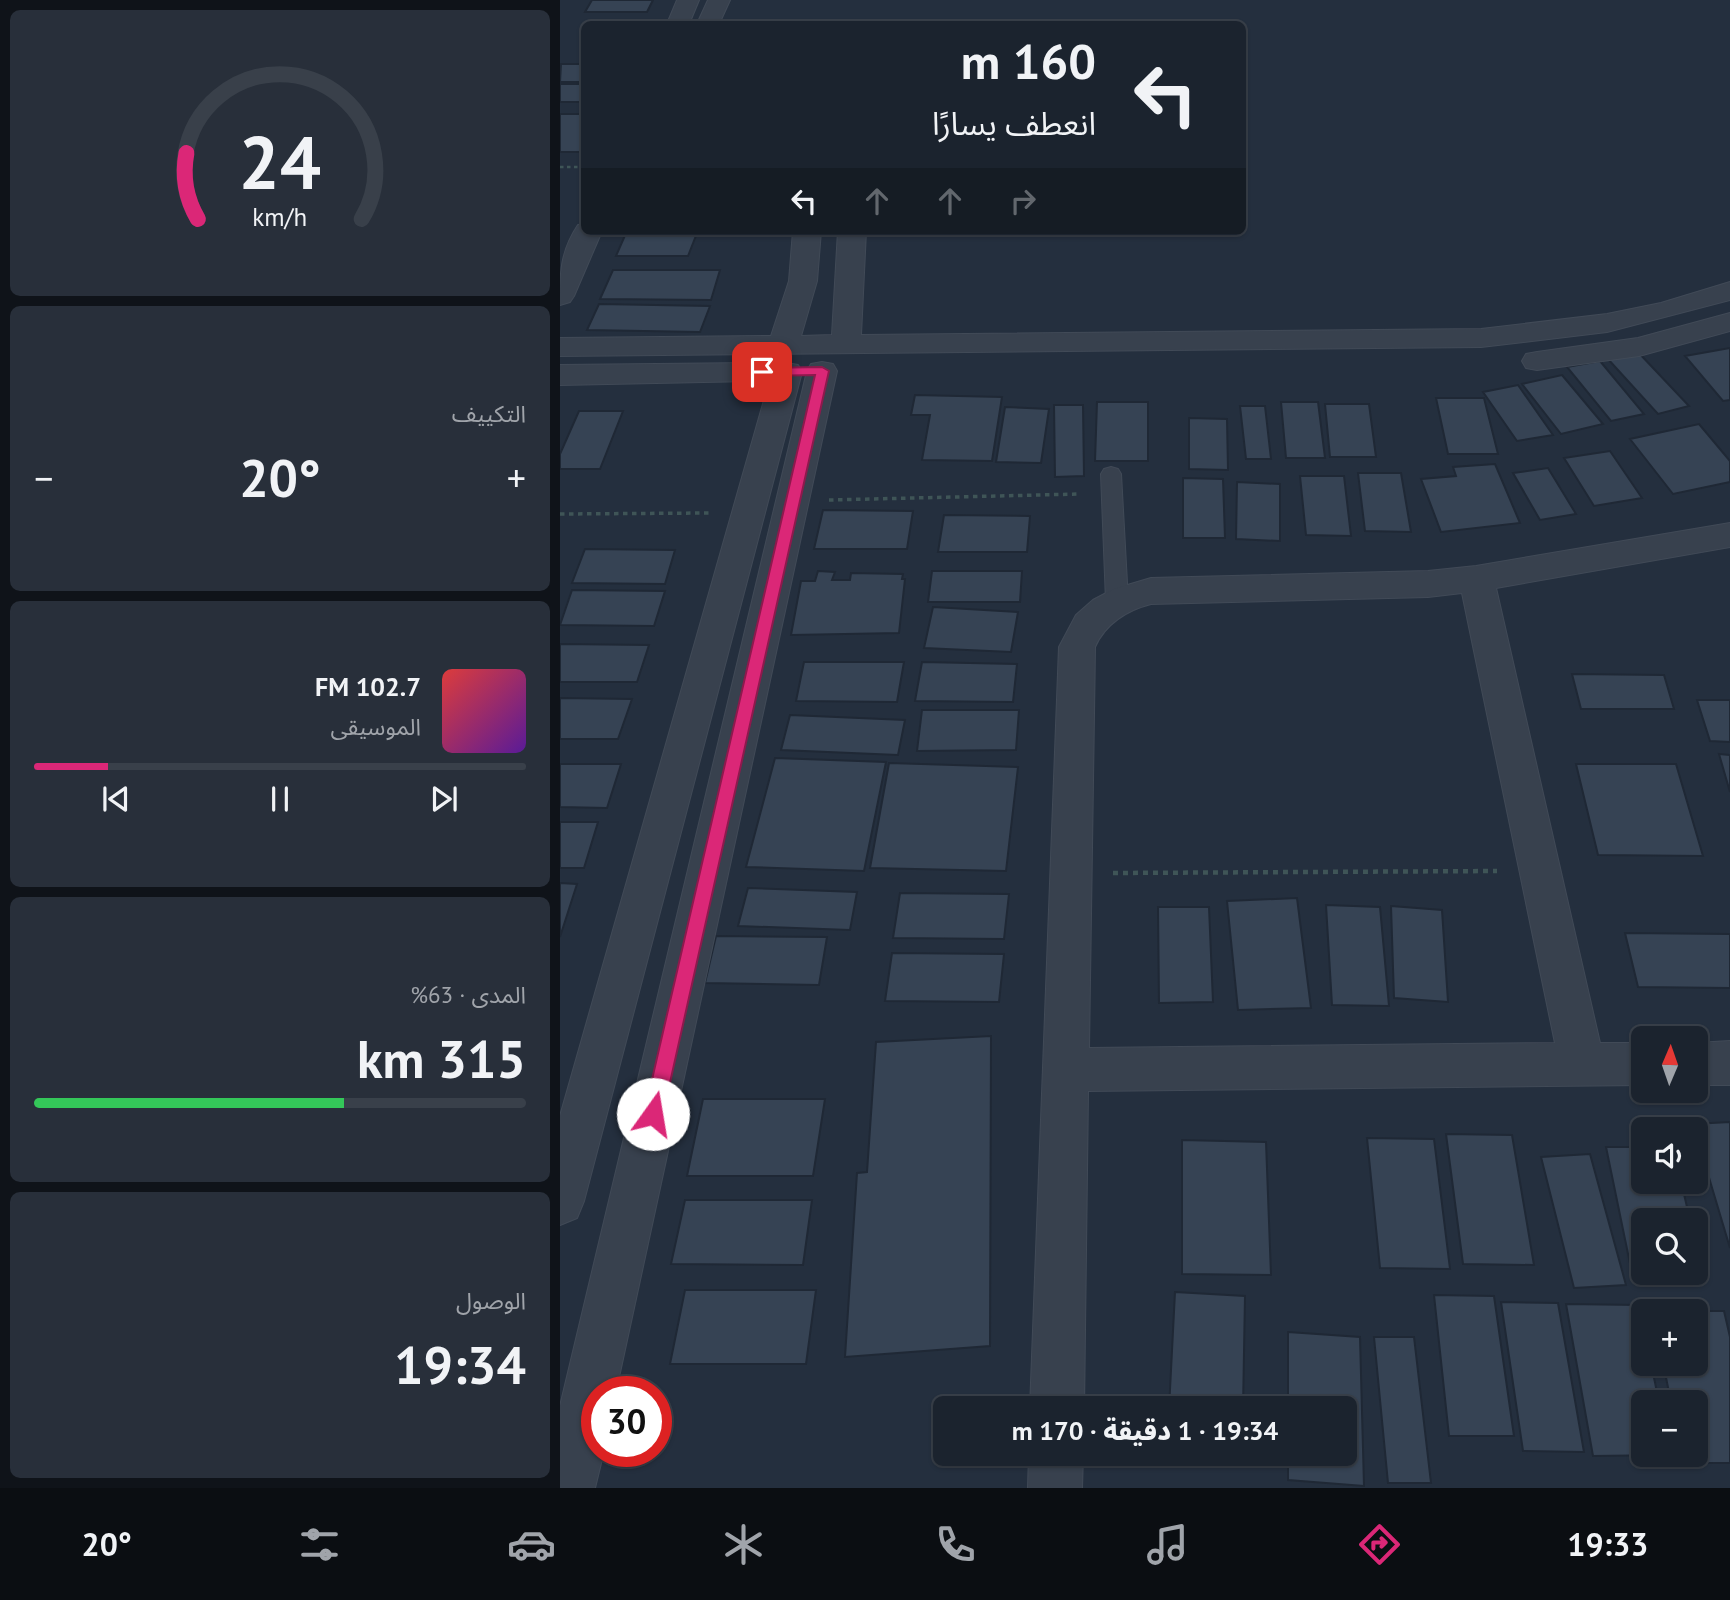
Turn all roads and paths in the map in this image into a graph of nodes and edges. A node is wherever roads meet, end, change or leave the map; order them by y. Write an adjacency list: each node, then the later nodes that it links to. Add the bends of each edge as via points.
1 (688, 0): 3 (street)
2 (719, 0): 4 (street)
3 (679, 21)
4 (709, 21)
5 (560, 167): 6 (path)
6 (581, 167)
7 (586, 235): 11 (street)
8 (807, 235): 14 (street, via 803,281)
9 (851, 235): 14 (street)
10 (1730, 291): 14 (street, via 1619,323 1529,335)
11 (560, 296)
12 (1730, 322): 14 (street, via 1639,347 1490,364)
13 (560, 347): 14 (street)
14 (810, 358): 15 (street); 17 (street); 18 (street)
15 (560, 375)
16 (1111, 483): 17 (path); 22 (lane)
17 (793, 500): 33 (street)
18 (748, 513): 19 (path); 30 (street)
19 (560, 514)
20 (1730, 535): 21 (street)
21 (1476, 579): 22 (street, via 1151,592); 23 (street)
22 (1117, 601): 24 (street, via 1091,621 1077,647)
23 (1539, 871): 24 (path); 28 (street)
24 (1073, 873): 29 (street)
25 (1730, 1063): 27 (street)
26 (1631, 1064): 28 (street)
27 (1708, 1064)
28 (1582, 1065): 29 (street)
29 (1067, 1070): 31 (street)
30 (560, 1200)
31 (1057, 1396)
32 (1056, 1466): 34 (street)
33 (568, 1488)
34 (1055, 1488)

